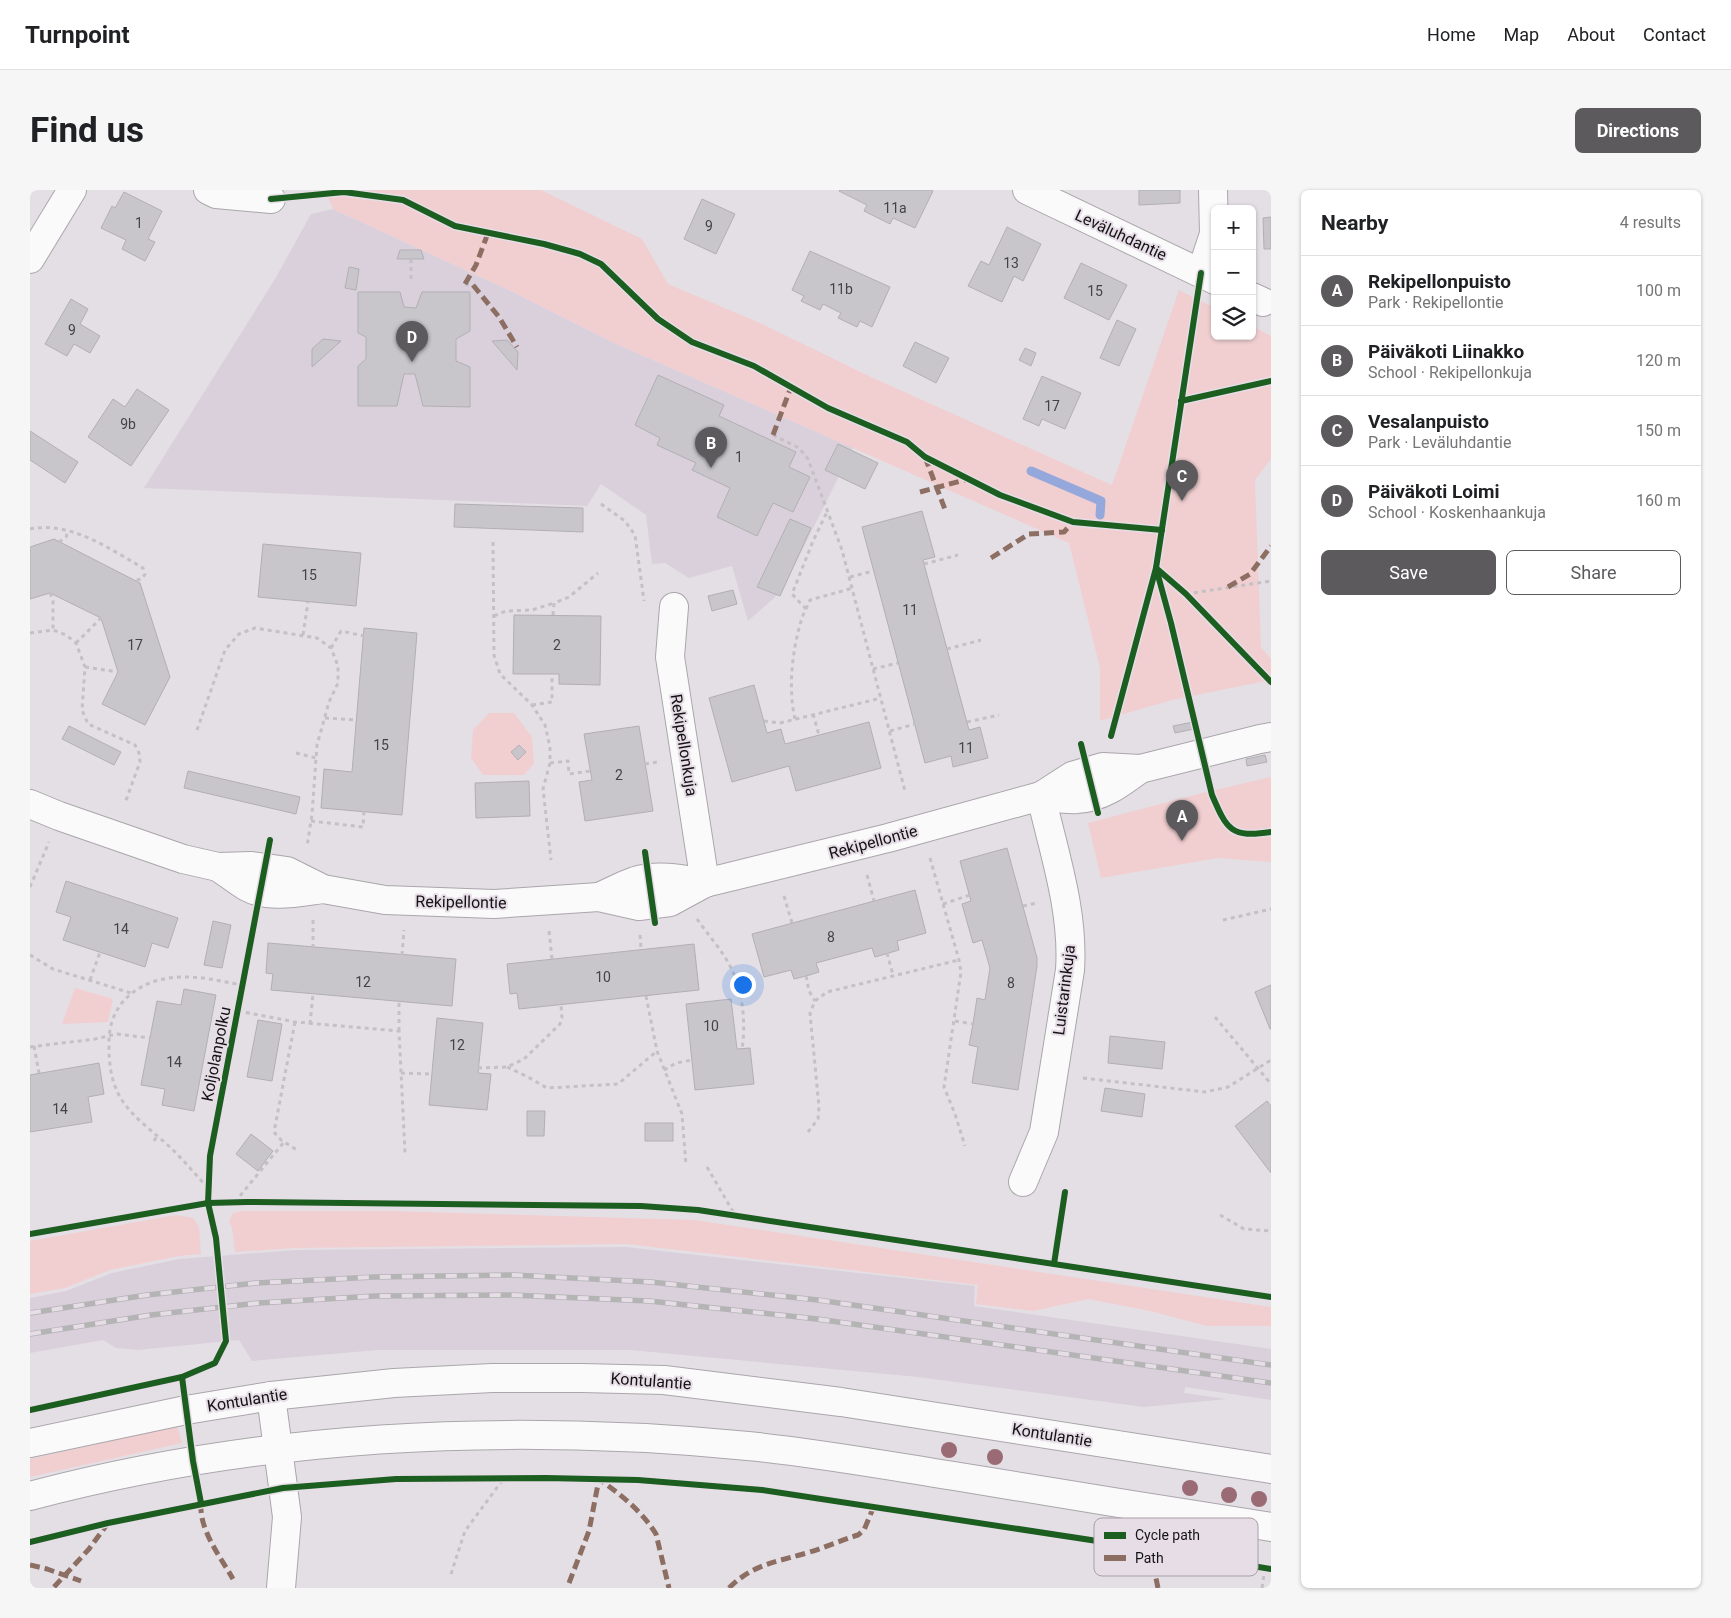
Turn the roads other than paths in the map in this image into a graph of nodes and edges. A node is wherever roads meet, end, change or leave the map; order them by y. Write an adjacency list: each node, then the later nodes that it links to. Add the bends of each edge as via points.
1 (72, 190): 6 (street)
2 (208, 190): 5 (street, via 216,194)
3 (1027, 190): 7 (street, Leväluhdantie)
4 (1213, 190): 7 (street, via 1214,234)
5 (271, 199)
6 (30, 259)
7 (1208, 276)
8 (674, 607): 12 (street, Rekipellonkuja, via 670,657)
9 (1271, 738): 10 (street, Rekipellontie, via 1140,769 1103,767 1072,776)
10 (1041, 796): 12 (street, Rekipellontie); 13 (street, Luistarinkuja, via 1068,912 1072,950 1044,1132)
11 (30, 804): 12 (street, Rekipellontie, via 183,859 218,866 252,866 287,872 323,889 385,900 494,904 599,897 635,881 667,877)
12 (705, 883)
13 (1023, 1182)
14 (271, 1396): 15 (street, Kontulantie, via 186,1410); 16 (street); 17 (street, Kontulantie, via 394,1383 492,1378 664,1380 841,1402)
15 (30, 1443)
16 (279, 1448): 18 (street, via 193,1461); 19 (street, via 385,1439 501,1435 674,1440 840,1458); 22 (street, via 287,1517)
17 (1271, 1469)
18 (30, 1496)
19 (1215, 1518)
20 (1258, 1525): 21 (street)
21 (1271, 1527)
22 (281, 1588)

